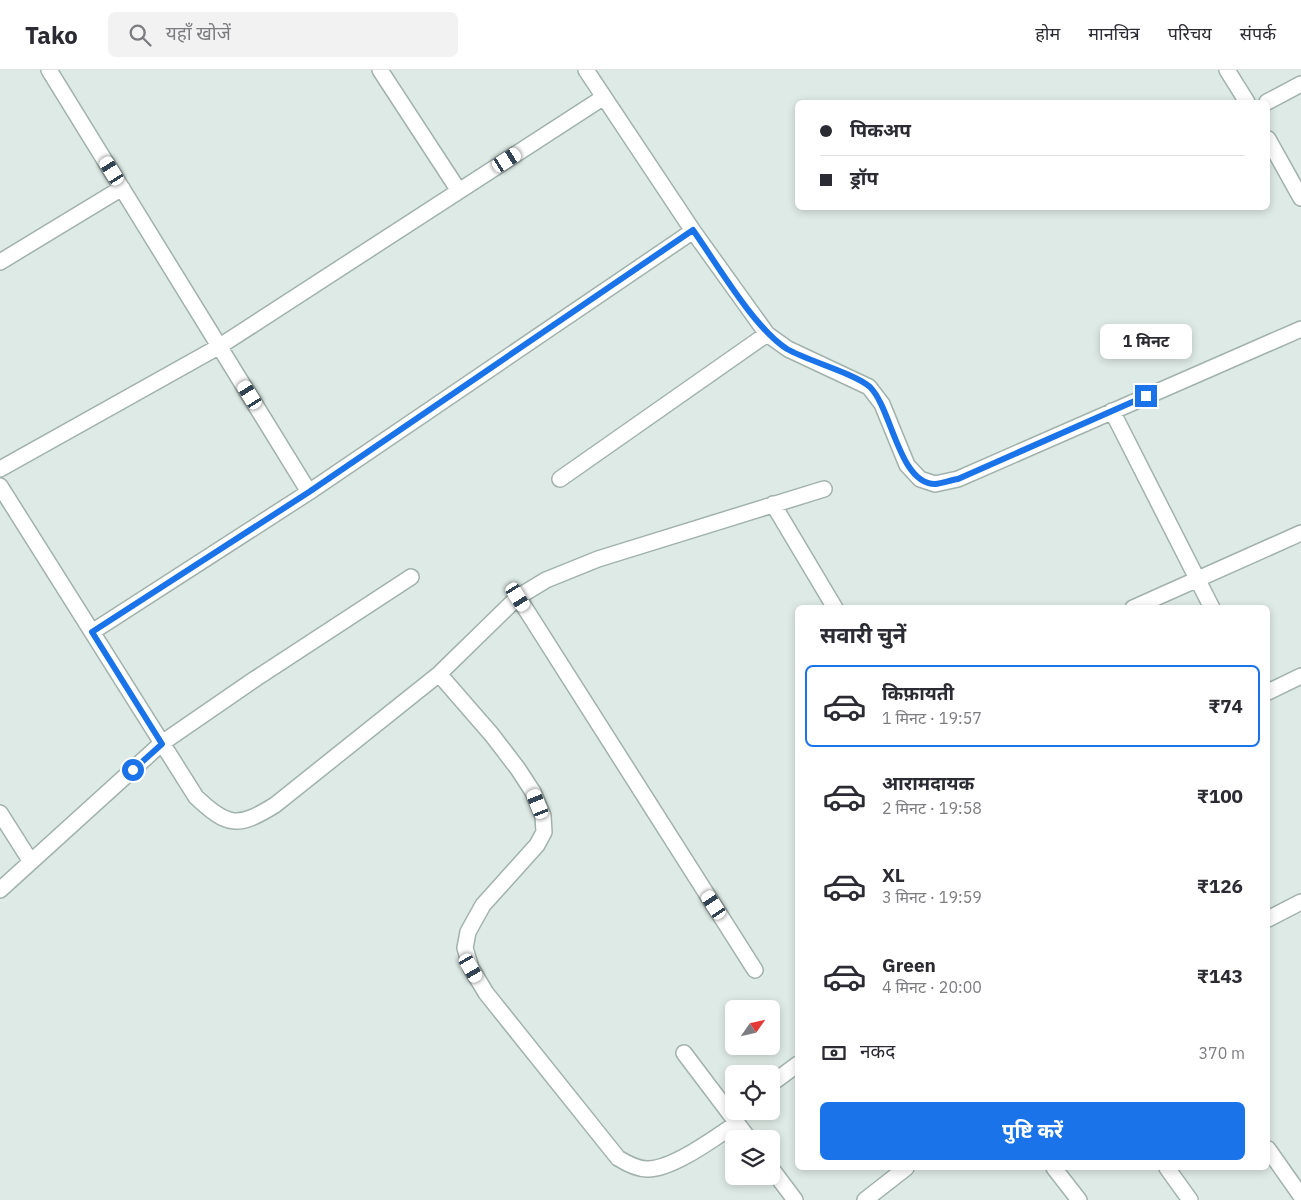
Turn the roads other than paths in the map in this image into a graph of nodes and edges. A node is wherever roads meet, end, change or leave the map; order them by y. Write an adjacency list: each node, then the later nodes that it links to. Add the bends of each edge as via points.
1 (49, 70): 10 (street)
2 (380, 70): 11 (street)
3 (586, 70): 6 (street)
4 (1227, 70): 7 (street)
5 (1301, 84): 8 (street)
6 (604, 97): 11 (street); 13 (street)
7 (1246, 100)
8 (1270, 100)
9 (1270, 143): 12 (street)
10 (122, 188): 14 (street); 17 (street)
11 (458, 191): 17 (street)
12 (1301, 198)
13 (693, 230): 16 (street); 23 (street)
14 (0, 262)
15 (1301, 329): 18 (street)
16 (767, 334): 18 (street, via 788,349 869,387 882,404 907,465 920,479 935,484 958,479); 20 (street)
17 (220, 346): 19 (street); 23 (street)
18 (1112, 411): 27 (street)
19 (0, 469)
20 (560, 479)
21 (0, 486): 32 (street)
22 (824, 489): 24 (street)
23 (309, 492): 32 (street)
24 (773, 504): 28 (street, via 598,559 546,580); 29 (street)
25 (1301, 533): 27 (street)
26 (411, 577): 36 (street)
27 (1199, 580): 30 (street); 31 (street)
28 (518, 597): 33 (street); 42 (street)
29 (833, 605)
30 (1140, 605)
31 (1211, 605)
32 (92, 632): 36 (street)
33 (438, 674): 36 (street, via 275,805 250,820 231,821 212,812 196,797); 47 (street, via 492,734 518,769 534,792 543,816 544,832 537,845 483,905 468,932 465,948 471,968 486,993 618,1158 628,1164 647,1169 686,1156)
34 (1301, 676): 35 (street)
35 (1270, 691)
36 (162, 744): 38 (street)
37 (0, 813): 38 (street)
38 (31, 862): 39 (street)
39 (0, 890)
40 (1301, 902): 41 (street)
41 (1270, 917)
42 (755, 970)
43 (684, 1053): 46 (street)
44 (795, 1066): 45 (street)
45 (780, 1077)
46 (725, 1105)
47 (729, 1120)
48 (1270, 1152): 53 (street)
49 (903, 1170): 55 (street)
50 (1056, 1170): 56 (street)
51 (1168, 1170): 57 (street)
52 (780, 1180): 54 (street)
53 (1301, 1196)
54 (795, 1200)
55 (865, 1200)
56 (1079, 1200)
57 (1190, 1200)

